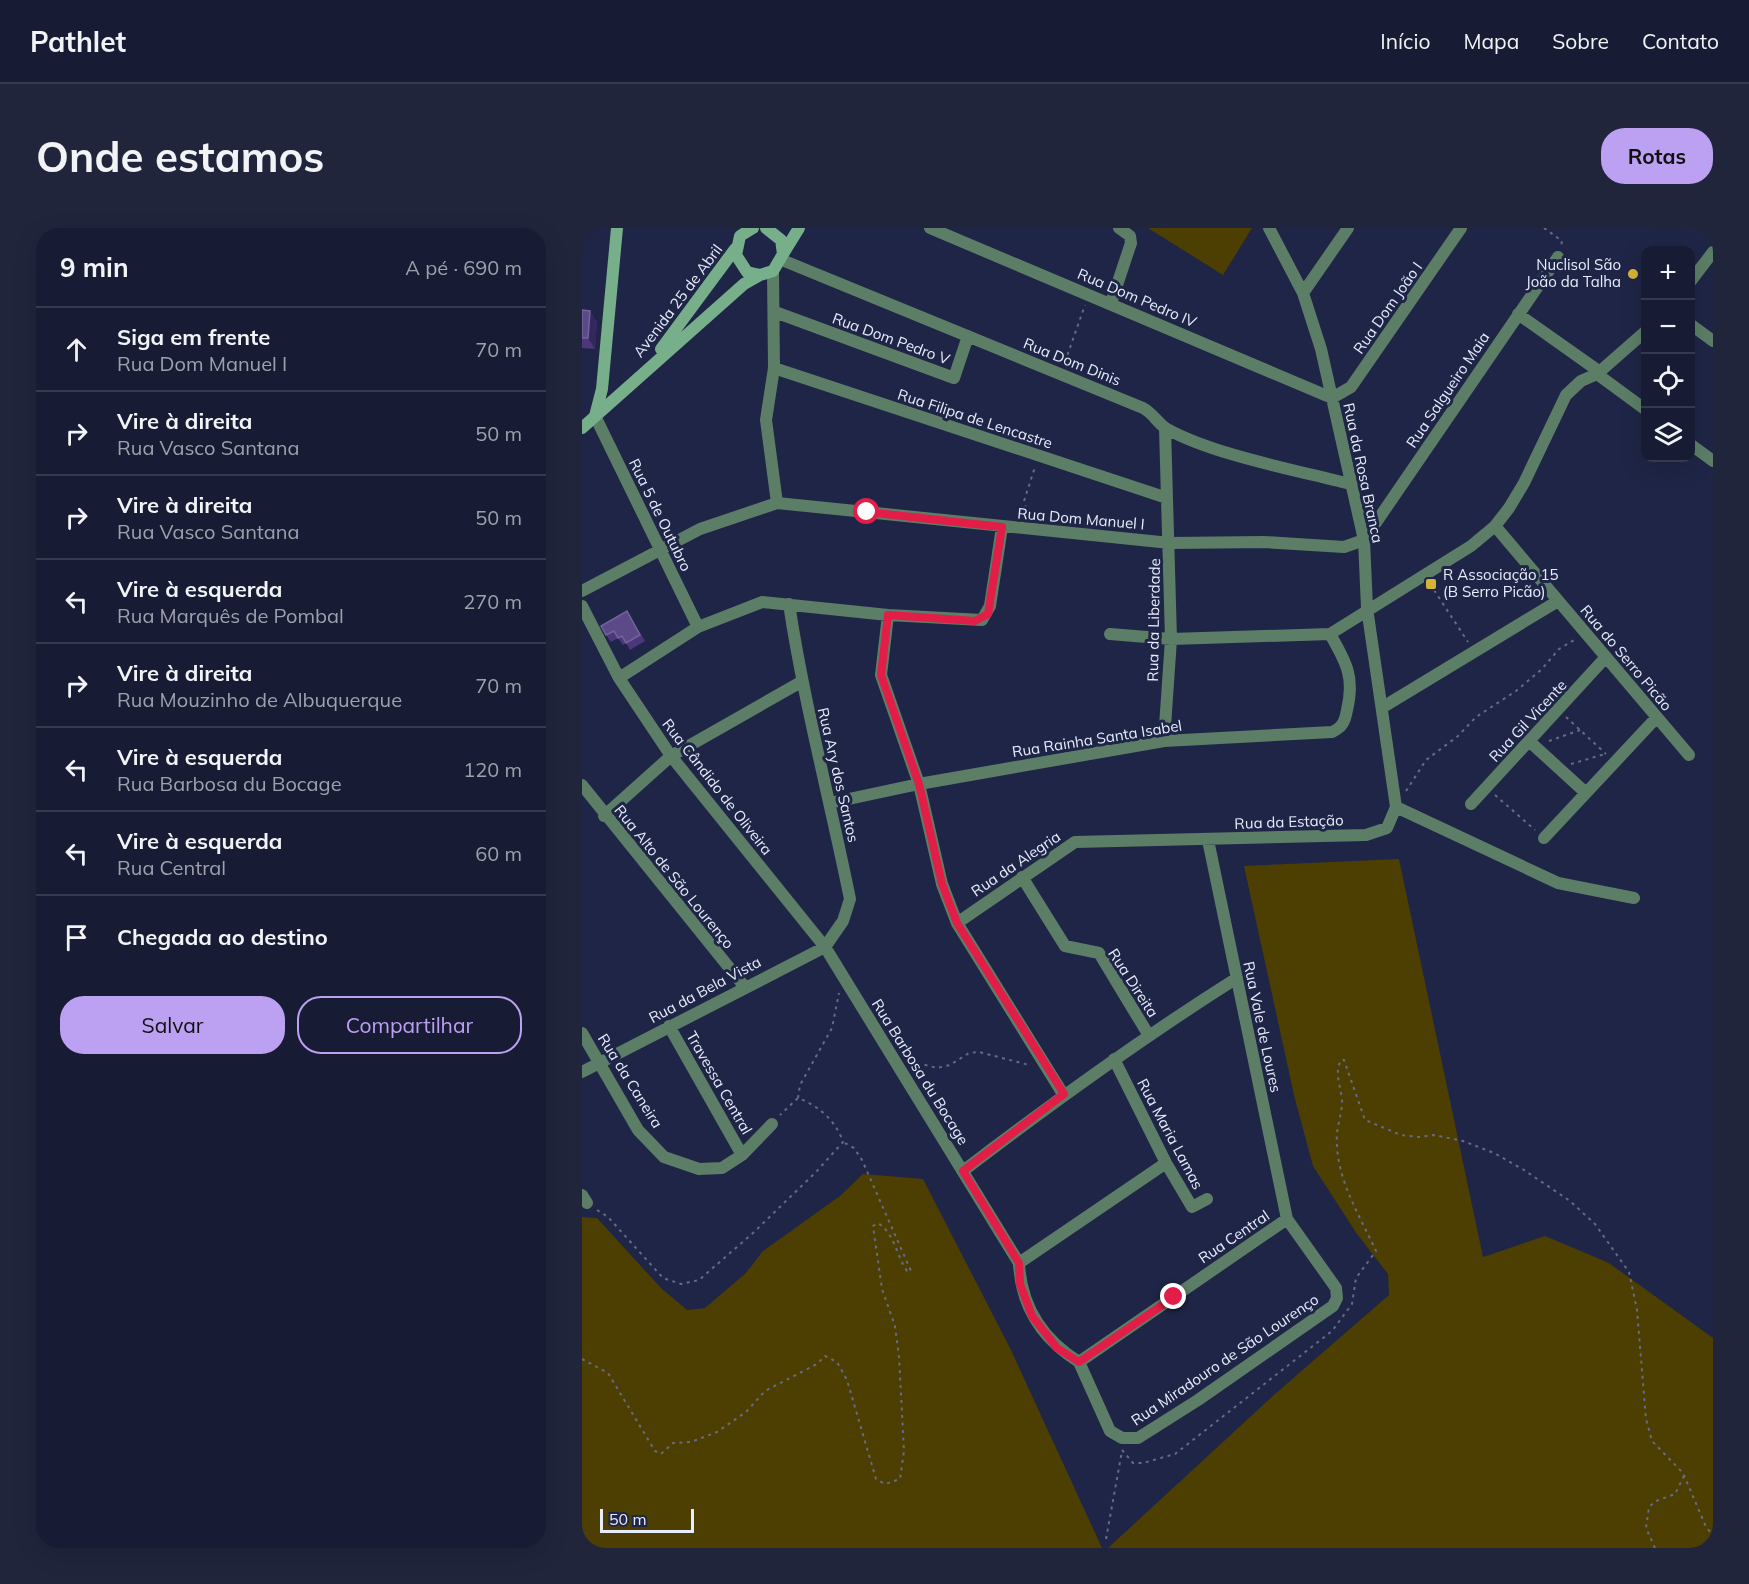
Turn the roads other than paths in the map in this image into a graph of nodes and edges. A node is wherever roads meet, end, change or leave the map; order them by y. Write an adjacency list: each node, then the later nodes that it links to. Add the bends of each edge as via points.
1 (617, 228): 31 (street)
2 (753, 228): 10 (street)
3 (766, 228): 13 (street, via 781,240)
4 (799, 228): 13 (street)
5 (930, 228): 19 (street, Rua Dom Pedro IV)
6 (1119, 228): 19 (street, via 1130,236 1131,243)
7 (1269, 228): 18 (street, Rua da Rosa Branca)
8 (1348, 228): 18 (street)
9 (1461, 228): 29 (street, Rua Dom João I, via 1351,387)
10 (738, 232): 11 (street, Avenida 25 de Abril)
11 (735, 249): 16 (street, via 742,268); 27 (street, Avenida 25 de Abril)
12 (1713, 252): 17 (street)
13 (782, 257): 15 (street); 24 (street, Rua Dom Dinis)
14 (1558, 257): 21 (street, Rua Salgueiro Maia)
15 (773, 271): 16 (street, Avenida 25 de Abril); 20 (street)
16 (760, 275): 27 (street, Avenida 25 de Abril, via 744,284)
17 (1695, 275)
18 (1303, 292): 29 (street, Rua da Rosa Branca)
19 (1111, 303): 29 (street, Rua Dom Pedro IV)
20 (775, 312): 24 (street, Rua Dom Pedro V, via 954,378); 26 (street)
21 (1518, 314): 28 (street); 41 (street, Rua Salgueiro Maia)
22 (1695, 328): 25 (street)
23 (1641, 335): 28 (street)
24 (968, 336): 33 (street, Rua Dom Dinis, via 1143,408)
25 (1713, 341)
26 (774, 368): 37 (street, Rua Filipa de Lencastre); 38 (street, via 766,420)
27 (644, 372): 31 (street, Avenida 25 de Abril)
28 (1598, 373): 30 (street); 39 (street, via 1581,381 1566,395 1524,483)
29 (1332, 398): 36 (street, Rua da Rosa Branca)
30 (1643, 408)
31 (596, 416): 32 (street, Avenida 25 de Abril); 43 (street, Rua 5 de Outubro)
32 (582, 428)
33 (1165, 428): 36 (street, Rua Dom Dinis, via 1214,448); 37 (street, Rua da Liberdade)
34 (1695, 448): 35 (street)
35 (1713, 461)
36 (1350, 484): 41 (street, Rua da Rosa Branca)
37 (1167, 498): 42 (street, Rua da Liberdade)
38 (777, 503): 40 (street, Rua Dom Manuel I); 43 (street, Rua Dom Manuel I, via 700,529)
39 (1495, 526): 45 (street, Rua do Serro Picão); 48 (street, via 1471,546)
40 (1002, 527): 42 (street, Rua Dom Manuel I); 49 (street, via 990,606 982,620)
41 (1364, 540): 42 (street, Rua Dom Manuel I, via 1344,547 1264,542); 48 (street, Rua da Rosa Branca)
42 (1170, 543): 53 (street, Rua da Liberdade)
43 (659, 548): 44 (street, Rua Dom Manuel I); 50 (street, Rua 5 de Outubro)
44 (582, 591)
45 (1558, 601): 54 (street, Rua do Serro Picão); 57 (street)
46 (789, 604): 49 (street); 50 (street, via 762,602); 56 (street, Rua Ary dos Santos)
47 (582, 606): 55 (street, Rua Cândido de Oliveira)
48 (1367, 608): 52 (street); 57 (street, Rua da Rosa Branca)
49 (888, 615): 63 (street, via 881,675)
50 (698, 627): 55 (street)
51 (1110, 634): 53 (street)
52 (1329, 634): 53 (street); 59 (street, Rua Rainha Santa Isabel, via 1345,661 1351,682 1341,728 1332,732)
53 (1171, 639): 59 (street, Rua da Liberdade)
54 (1606, 657): 58 (street, Rua do Serro Picão); 60 (street, Rua Gil Vicente)
55 (619, 678): 62 (street, Rua Cândido de Oliveira)
56 (801, 682): 62 (street); 66 (street, Rua Ary dos Santos)
57 (1383, 707): 67 (street, Rua da Rosa Branca)
58 (1657, 717): 61 (street, Rua do Serro Picão); 65 (street, via 1610,758)
59 (1164, 741): 63 (street, Rua Rainha Santa Isabel)
60 (1532, 743): 65 (street); 68 (street, Rua Gil Vicente)
61 (1689, 754)
62 (670, 756): 69 (street); 76 (street, Rua Cândido de Oliveira)
63 (919, 784): 66 (street, Rua Rainha Santa Isabel); 75 (street, via 942,884)
64 (582, 785): 69 (street, Rua Alto de São Lourenço)
65 (1586, 793): 70 (street)
66 (830, 803): 76 (street, Rua Ary dos Santos, via 850,899 843,921)
67 (1395, 804): 71 (street, Rua da Estação, via 1387,828 1366,834); 74 (street, via 1558,883)
68 (1472, 804)
69 (604, 816): 78 (street, Rua Alto de São Lourenço)
70 (1544, 838)
71 (1208, 840): 72 (street, Rua da Estação); 77 (street, Rua Vale de Loures)
72 (1168, 841): 73 (street, Rua da Alegria, via 1075,842)
73 (1022, 877): 75 (street, Rua da Alegria); 81 (street, Rua Direita, via 1065,946 1099,953)
74 (1634, 898)
75 (957, 923): 85 (street)
76 (825, 947): 78 (street, Rua da Bela Vista); 89 (street, Rua Barbosa du Bocage)
77 (1237, 978): 81 (street); 91 (street, Rua Vale de Loures)
78 (744, 986): 79 (street, Rua da Bela Vista)
79 (669, 1026): 83 (street, Rua da Bela Vista); 87 (street, Travessa Central)
80 (582, 1032): 83 (street, Rua da Caneira)
81 (1148, 1034): 82 (street)
82 (1114, 1059): 85 (street); 88 (street, Rua Maria Lamas)
83 (601, 1062): 84 (street, Rua da Bela Vista); 87 (street, Rua da Caneira, via 638,1130 663,1157 699,1169 722,1168)
84 (582, 1072)
85 (1064, 1094): 89 (street)
86 (772, 1124): 87 (street, Rua da Caneira)
87 (742, 1155)
88 (1166, 1163): 90 (street, Rua Maria Lamas, via 1192,1207); 92 (street)
89 (963, 1171): 92 (street, Rua Barbosa du Bocage)
90 (1207, 1199)
91 (1287, 1219): 93 (street, Rua Central); 93 (street, Rua Miradouro de São Lourenço, via 1336,1288 1333,1306 1148,1432 1122,1445 1110,1431)
92 (1019, 1263): 93 (street, Rua Barbosa du Bocage, via 1020,1284 1032,1316 1057,1348)
93 (1079, 1362)

